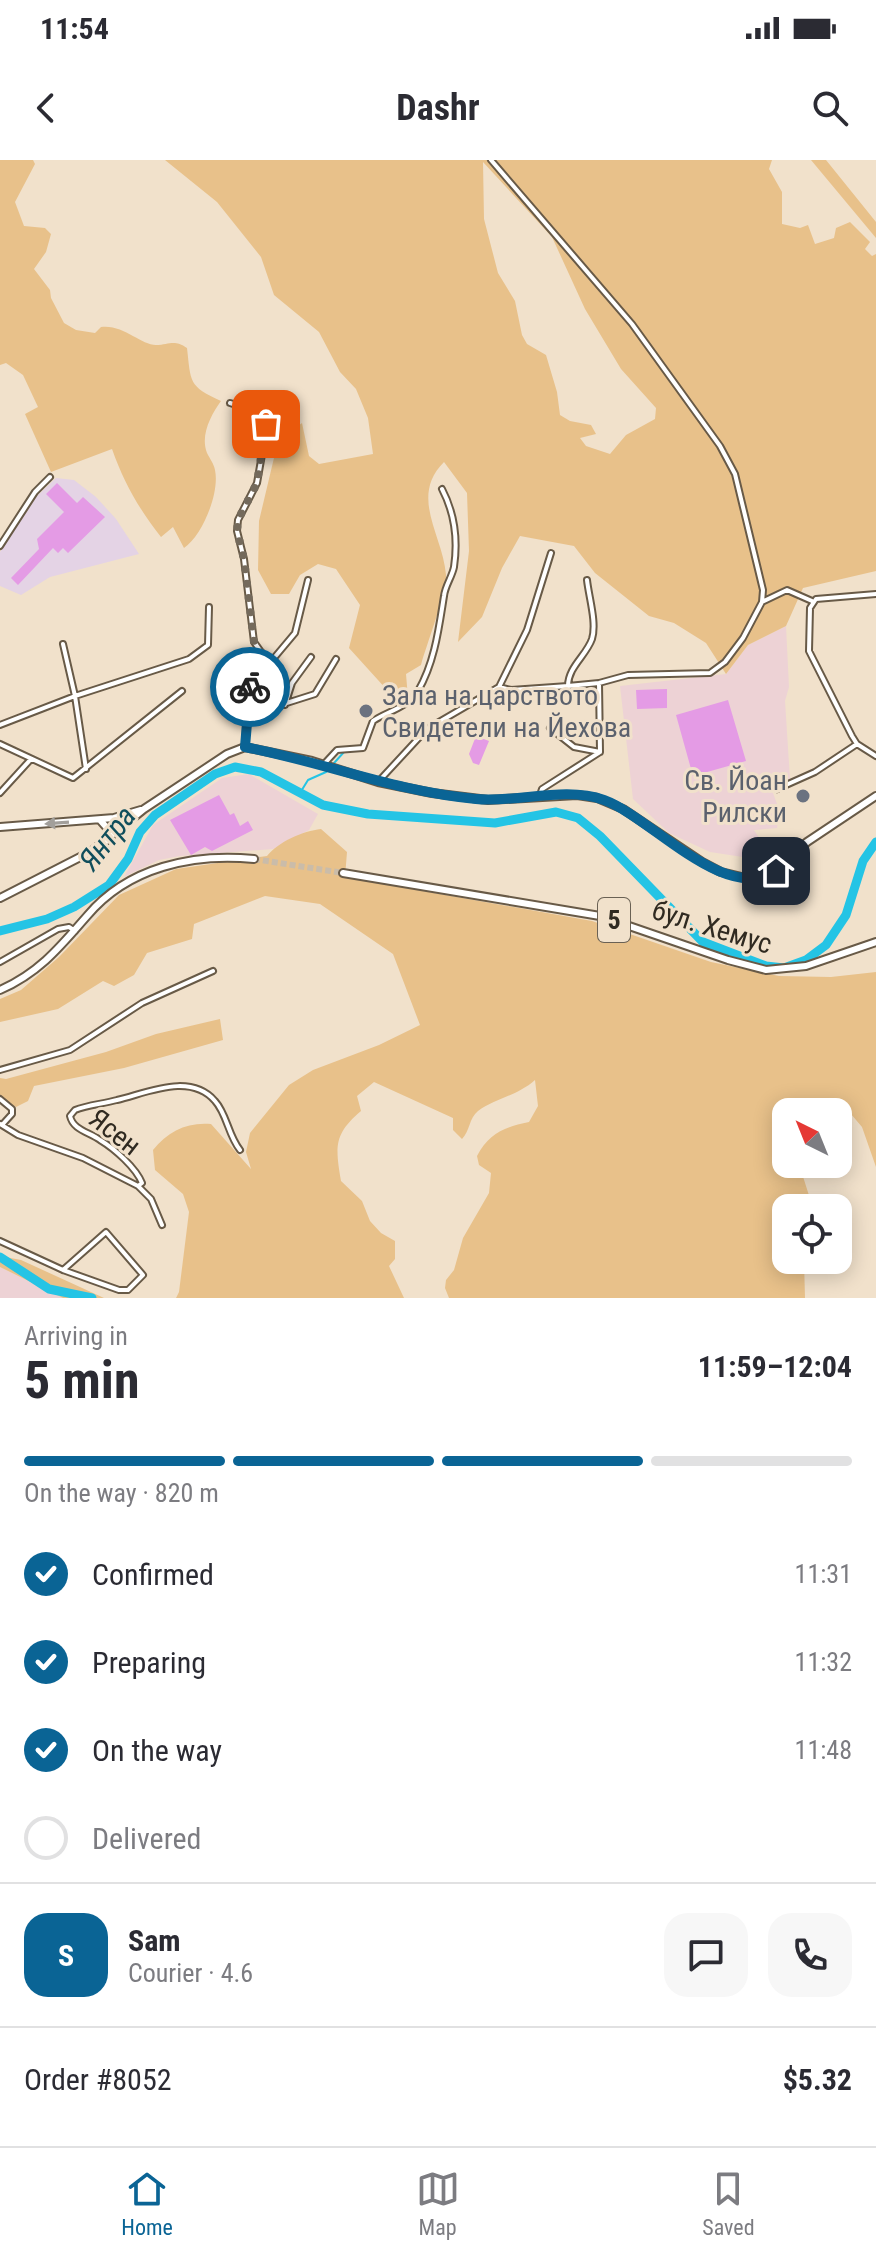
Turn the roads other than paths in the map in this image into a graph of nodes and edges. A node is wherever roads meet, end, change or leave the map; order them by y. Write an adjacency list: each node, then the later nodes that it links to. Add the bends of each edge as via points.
1 (491, 160): 11 (street, via 632,324 729,460)
2 (230, 403): 16 (street, via 255,411 267,426 257,483 237,531 254,642)
3 (50, 477): 5 (street)
4 (442, 489): 32 (street, via 451,507 454,568 418,691 409,702 373,721 363,748 337,750)
5 (0, 546)
6 (551, 553): 19 (street, via 527,630)
7 (308, 580): 16 (street, via 299,626)
8 (587, 580): 18 (street, via 591,641 568,677)
9 (876, 594): 10 (street)
10 (812, 601): 11 (street, via 787,590); 27 (street, via 809,651)
11 (762, 602): 17 (street, via 725,662 710,673 628,675)
12 (209, 607): 21 (street, via 209,639 203,650 162,669)
13 (63, 644): 21 (street)
14 (311, 657): 22 (street, via 292,683)
15 (336, 659): 22 (street, via 315,694)
16 (269, 663): 23 (street, via 248,689)
17 (599, 683): 18 (street); 29 (street)
18 (568, 686): 19 (street)
19 (499, 687): 34 (street, via 427,729)
20 (182, 691): 33 (street)
21 (75, 696): 24 (street); 33 (street)
22 (285, 705): 23 (street)
23 (249, 715): 28 (street)
24 (0, 725)
25 (550, 728): 29 (street, via 574,747)
26 (0, 744): 31 (street)
27 (857, 744): 30 (street); 35 (street)
28 (245, 747): 32 (street); 39 (street)
29 (600, 752): 38 (street, via 542,789)
30 (876, 756)
31 (31, 759): 33 (street, via 73,778); 36 (street)
32 (329, 766): 34 (street)
33 (86, 769)
34 (378, 782): 38 (street, via 477,799)
35 (777, 789)
36 (0, 793)
37 (876, 796): 38 (street, via 807,842 776,871 750,879 702,862 606,801 577,795)
38 (539, 798)
39 (144, 809): 40 (street); 42 (street)
40 (99, 819): 41 (street, one-way to 41); 42 (street, via 107,825)
41 (0, 827)
42 (106, 841): 45 (street)
43 (254, 859): 46 (street, via 193,860 142,874 105,897)
44 (343, 873): 47 (street, бул. Хемус / 5, via 600,916 766,970 806,966)
45 (0, 898)
46 (75, 931): 48 (street, via 58,929); 50 (street, via 34,973)
47 (876, 942)
48 (0, 962)
49 (213, 971): 51 (street, via 142,1003 70,1050)
50 (0, 990)
51 (0, 1070)
52 (0, 1099): 53 (street, via 12,1109)
53 (1, 1124): 55 (street, Ясен)
54 (240, 1150): 55 (street, Ясен, via 220,1108 196,1087 159,1088 75,1110 70,1116 73,1125 113,1150 139,1176)
55 (138, 1186): 56 (street, via 151,1199)
56 (162, 1225)
57 (0, 1241): 58 (street)
58 (63, 1270): 58 (street, via 125,1291 143,1275 106,1232)

